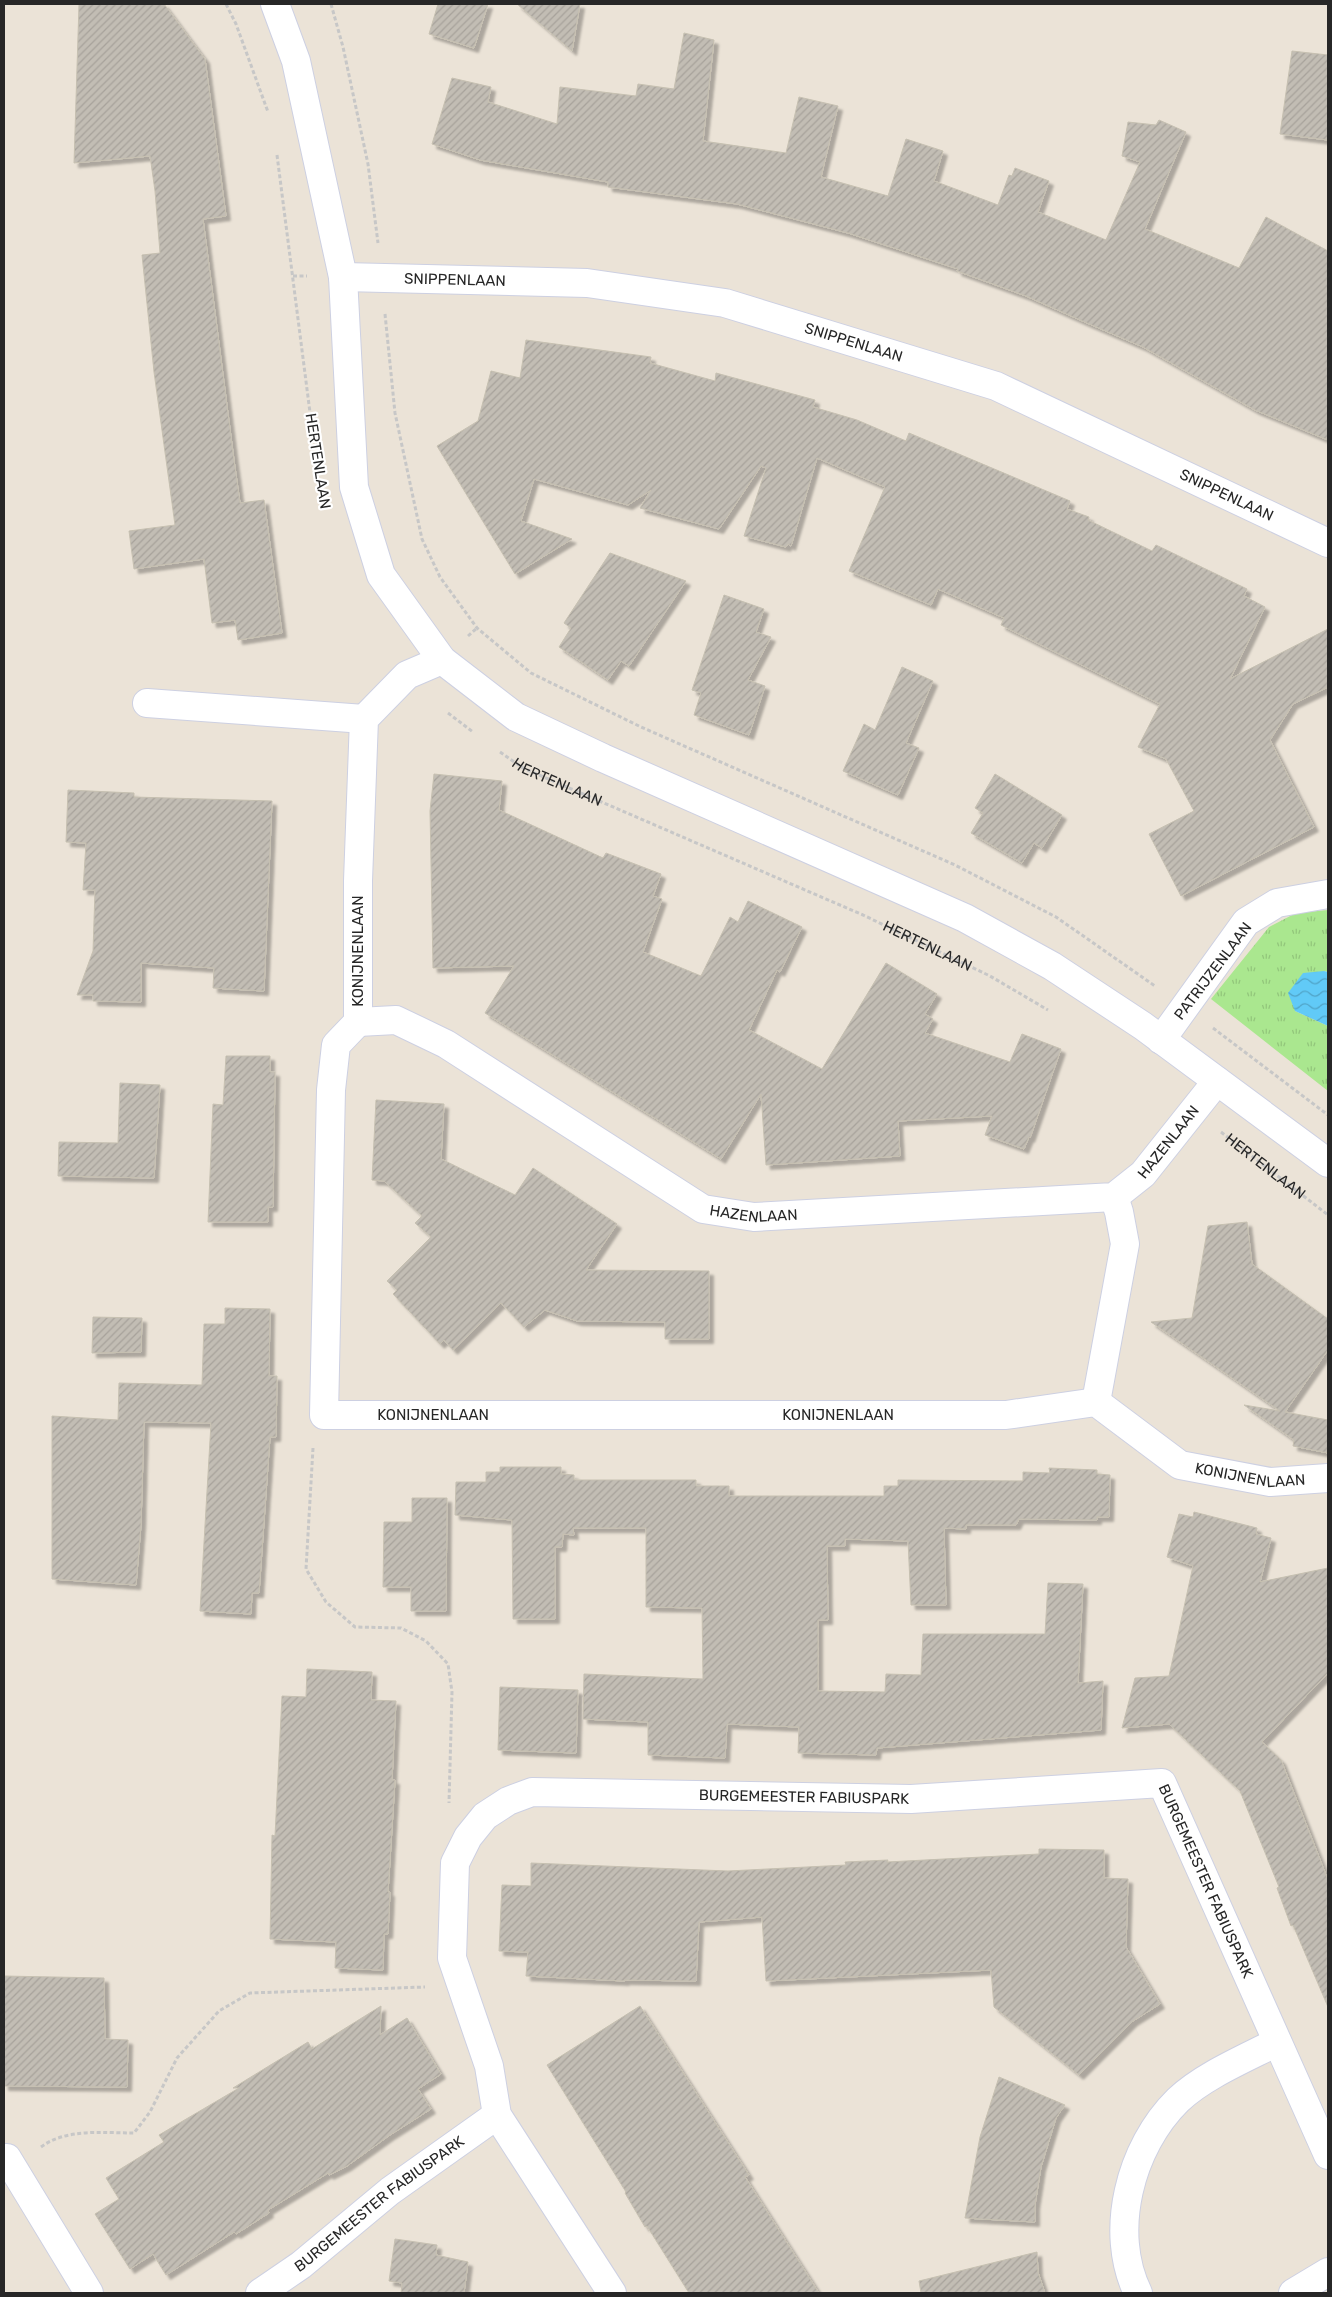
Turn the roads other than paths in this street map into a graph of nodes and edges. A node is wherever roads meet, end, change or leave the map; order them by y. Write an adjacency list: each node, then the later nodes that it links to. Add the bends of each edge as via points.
1 (275, 4): 2 (street, HERTENLAAN, via 296,61)
2 (343, 277): 3 (street, SNIPPENLAAN, via 587,283 725,303 996,386); 4 (street, HERTENLAAN, via 354,487 381,575)
3 (1328, 542)
4 (442, 660): 6 (street, via 407,675); 9 (street, HERTENLAAN, via 516,717 965,918 1052,966)
5 (147, 703): 6 (street)
6 (364, 718): 8 (street, KONIJNENLAAN, via 358,881)
7 (1328, 894): 9 (street, PATRIJZENLAAN, via 1277,903 1246,922)
8 (358, 1022): 12 (street, HAZENLAAN, via 396,1020 446,1044 702,1209 754,1217); 13 (street, KONIJNENLAAN, via 336,1045 331,1090 324,1415 1006,1415)
9 (1161, 1040): 10 (street, HERTENLAAN)
10 (1218, 1081): 11 (street, HERTENLAAN); 12 (street, HAZENLAAN, via 1143,1174)
11 (1328, 1163)
12 (1114, 1197): 13 (street, via 1125,1244)
13 (1096, 1402): 14 (street, KONIJNENLAAN, via 1180,1465 1270,1482)
14 (1328, 1478)
15 (1276, 2042): 16 (street, BURGEMEESTER FABIUSPARK, via 1162,1783 911,1799 532,1792 508,1801 484,1816 454,1863 452,1958 489,2066); 17 (street, BURGEMEESTER FABIUSPARK); 23 (street, via 1217,2072 1178,2100 1151,2134 1134,2171 1123,2220 1129,2275)
16 (497, 2115): 21 (street, BURGEMEESTER FABIUSPARK, via 390,2191 301,2265); 22 (street, BURGEMEESTER FABIUSPARK)
17 (1328, 2155)
18 (8, 2163): 20 (street)
19 (1328, 2272): 24 (street)
20 (88, 2293)
21 (260, 2293)
22 (612, 2293)
23 (1138, 2293)
24 (1293, 2293)

